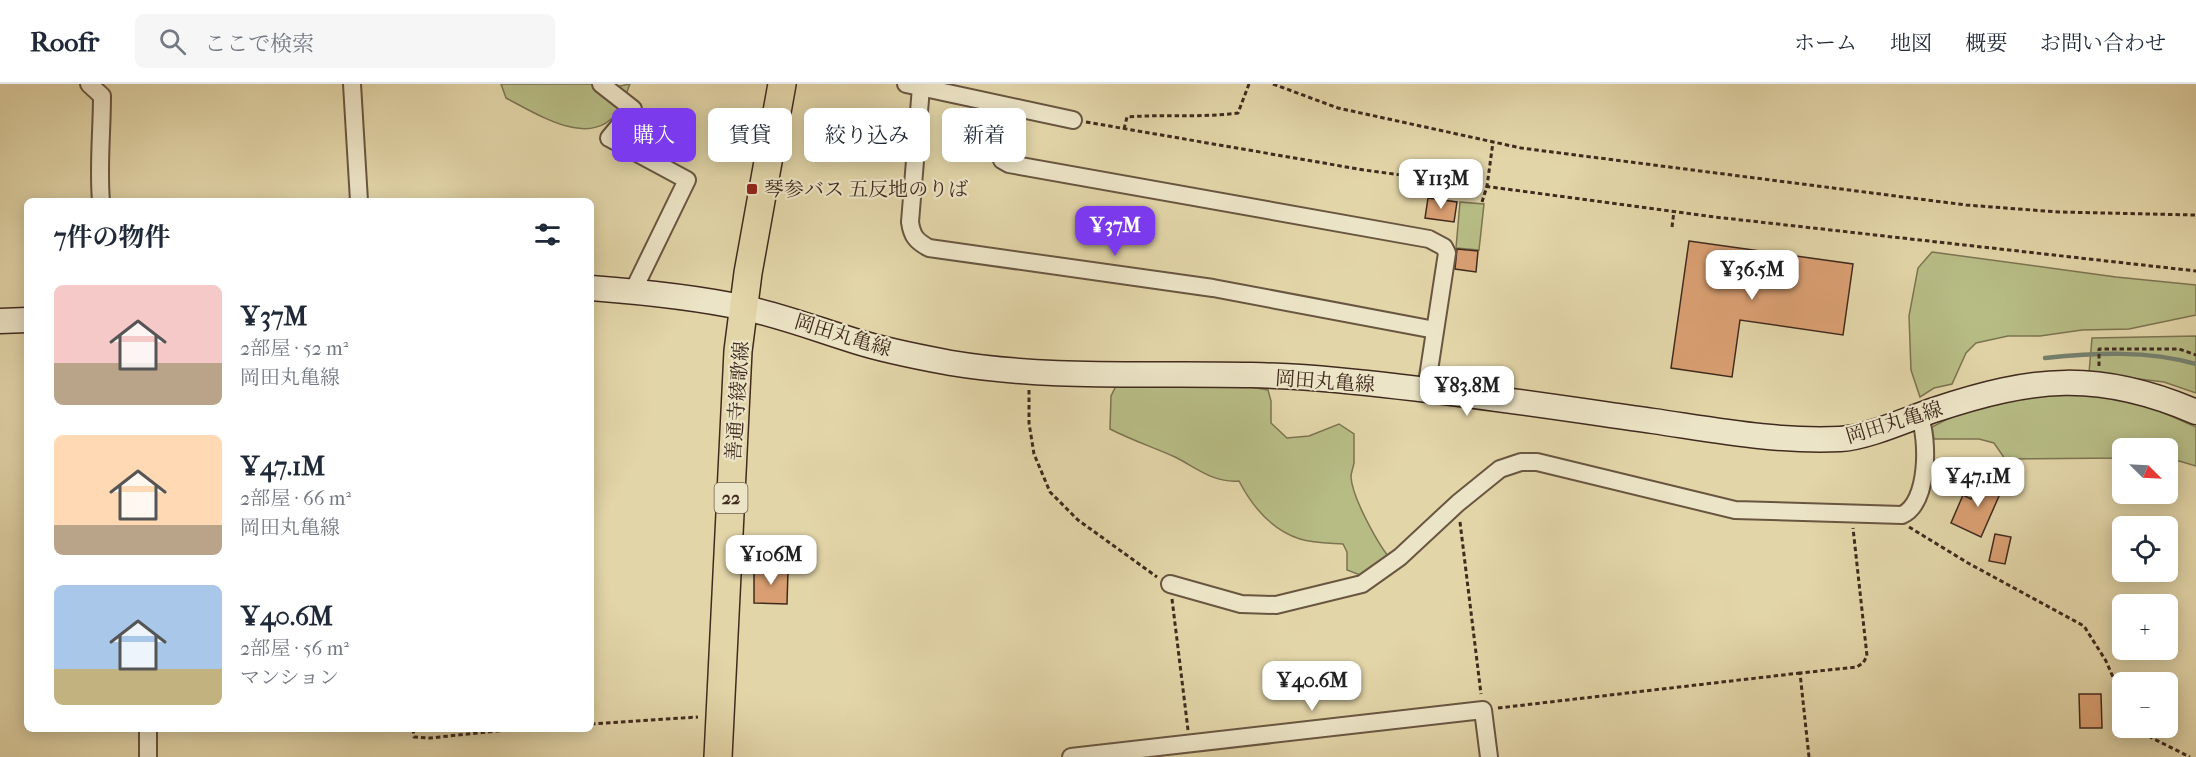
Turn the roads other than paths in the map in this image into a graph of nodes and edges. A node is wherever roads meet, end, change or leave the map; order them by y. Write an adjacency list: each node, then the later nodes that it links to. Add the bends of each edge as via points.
1 (89, 84): 8 (street, via 102,96)
2 (352, 84): 9 (street)
3 (601, 84): 11 (street, via 633,109 609,138 687,180)
4 (782, 84): 12 (main road, 善通寺綾歌線 / 22)
5 (913, 86): 6 (street); 15 (street, via 910,222 912,234 929,248 1213,288)
6 (1008, 107): 7 (street); 15 (street, via 1001,151 1002,160 1010,164 1429,239 1447,253)
7 (1073, 120)
8 (100, 198)
9 (359, 198)
10 (594, 288): 11 (main road, 岡田丸亀線)
11 (633, 291): 12 (main road, 岡田丸亀線)
12 (745, 308): 16 (main road, 岡田丸亀線, via 860,342 958,364 1121,375 1330,379); 22 (main road, 善通寺綾歌線 / 22, via 738,351)
13 (24, 320): 14 (main road)
14 (0, 321)
15 (1435, 330): 16 (street)
16 (1426, 390): 18 (main road, 岡田丸亀線, via 1772,438 1845,439)
17 (2196, 412): 18 (main road, 岡田丸亀線, via 2139,390 2073,382 2009,389)
18 (1918, 416): 19 (street, via 1924,432 1923,478 1919,496 1910,511 1902,515 1735,510 1537,462 1521,462 1500,469 1400,557 1362,584 1276,605 1241,604)
19 (1170, 584)
20 (148, 732): 21 (street)
21 (148, 757)
22 (718, 757)
23 (1071, 757): 24 (street, via 1483,710)
24 (1489, 757)

